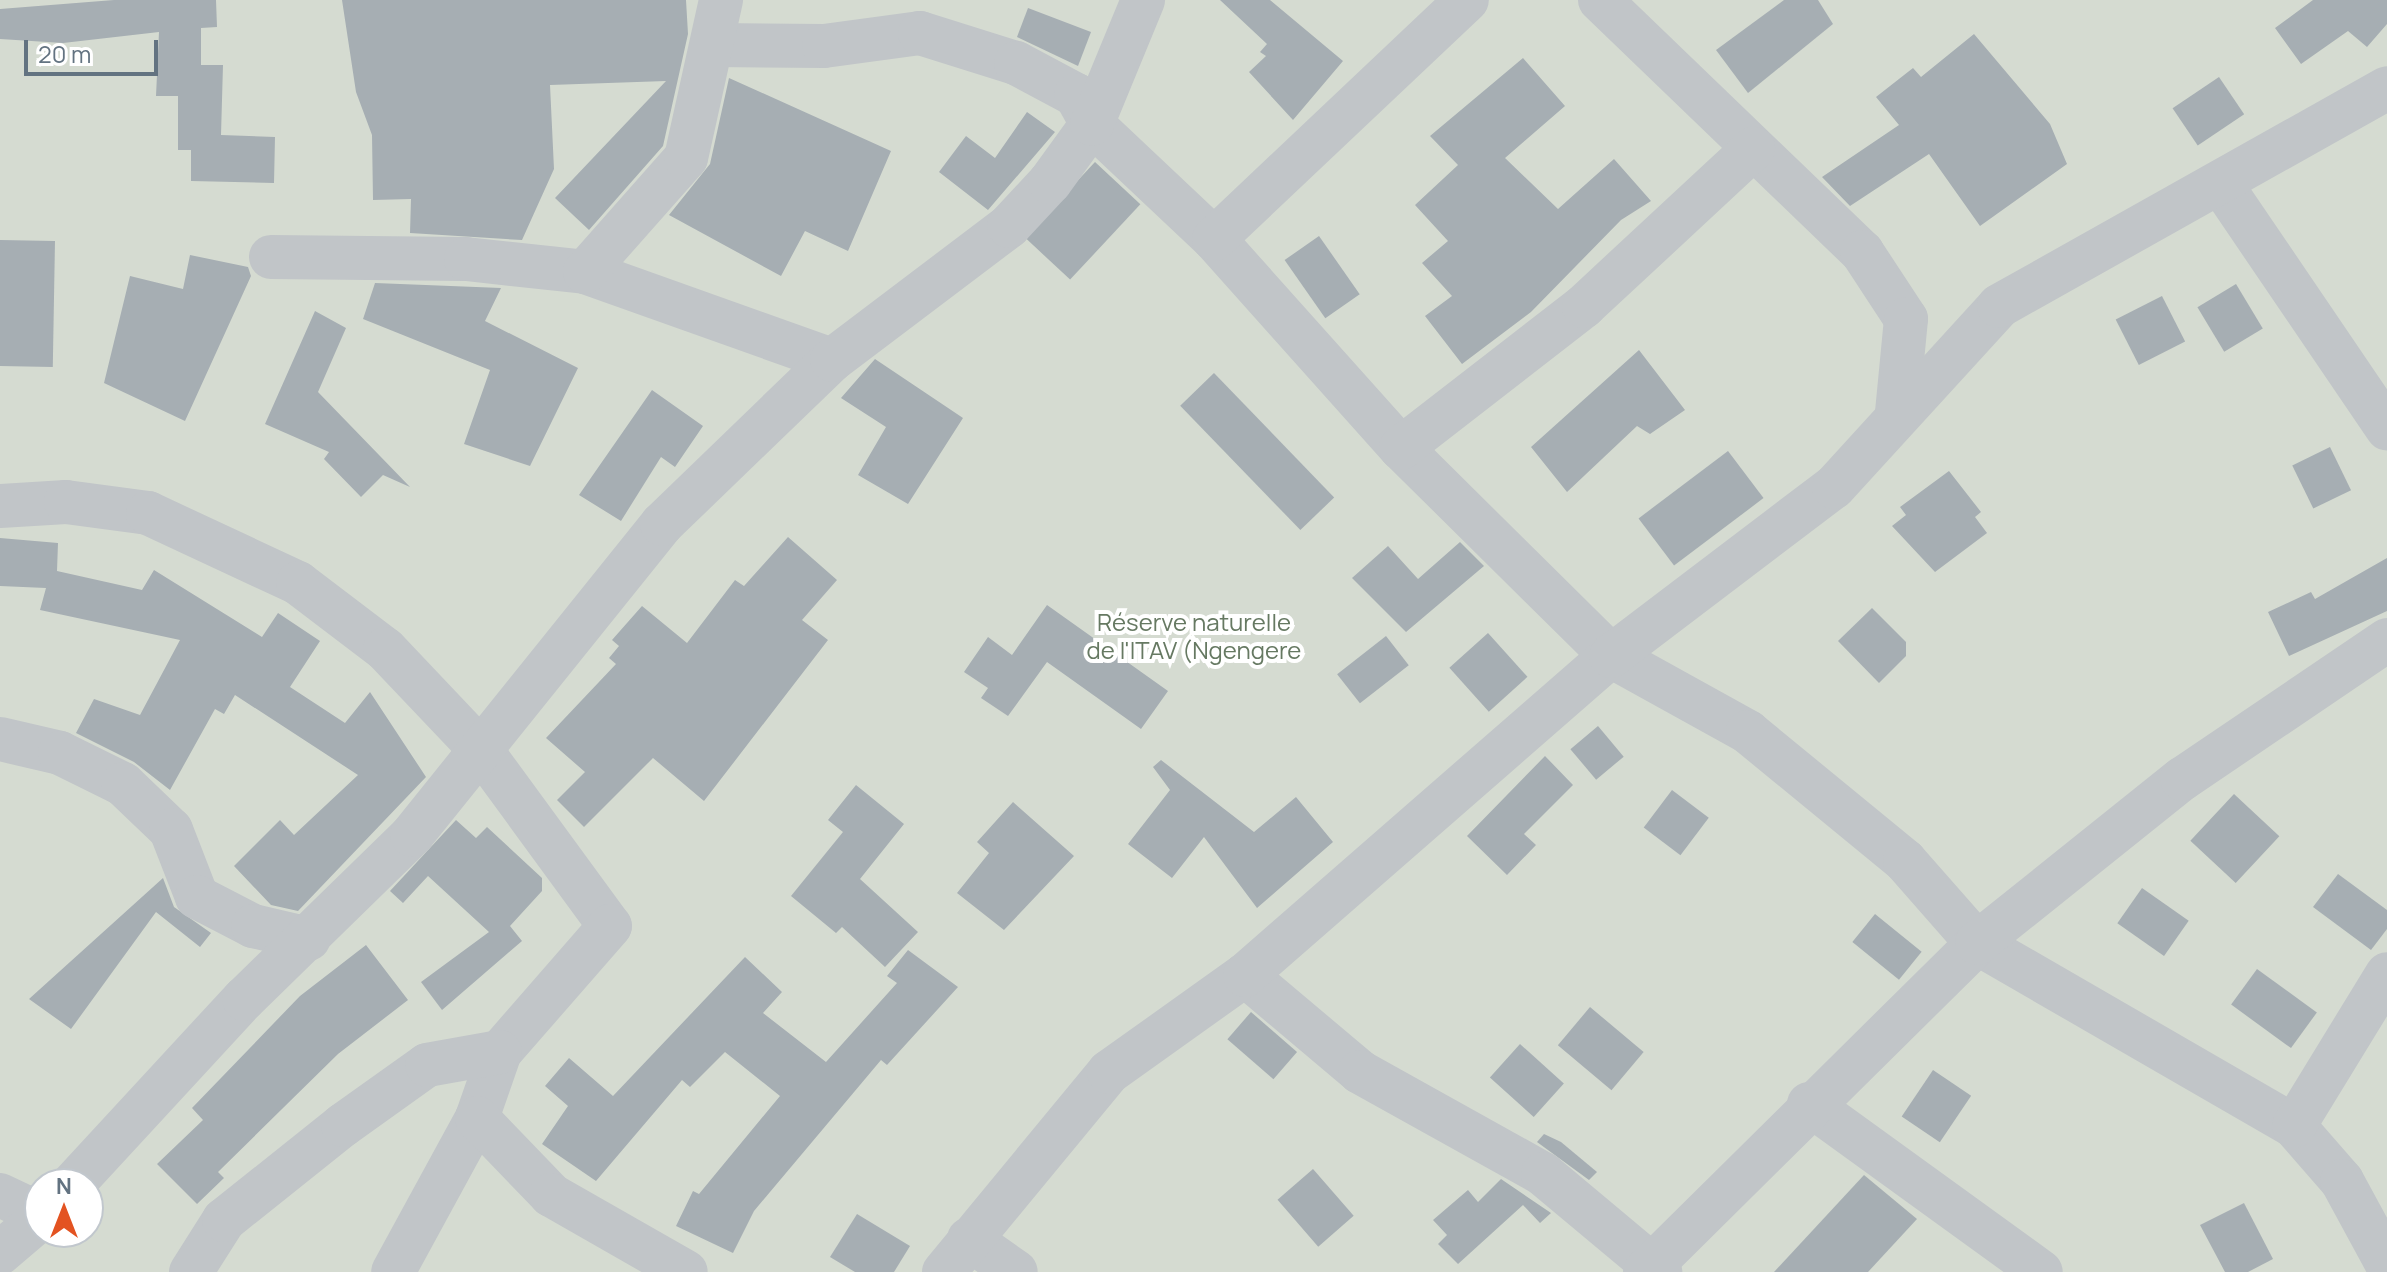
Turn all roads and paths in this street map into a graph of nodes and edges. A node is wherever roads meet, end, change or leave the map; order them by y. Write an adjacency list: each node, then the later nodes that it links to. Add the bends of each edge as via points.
1 (721, 0): 5 (street)
2 (1143, 0): 7 (street)
3 (1467, 0): 10 (street)
4 (1600, 0): 8 (street)
5 (715, 45): 7 (street, via 824,46 920,33 1016,63 1076,95); 12 (street, via 686,158)
6 (2387, 88): 9 (street)
7 (1092, 124): 10 (street); 13 (street, via 1009,226)
8 (1753, 149): 14 (street, via 1862,252 1906,319); 16 (street, via 1584,306)
9 (2223, 187): 14 (street, via 1999,306); 15 (street)
10 (1214, 239): 16 (street)
11 (271, 257): 12 (street, via 466,259)
12 (585, 272): 13 (street)
13 (832, 360): 21 (street, via 662,524)
14 (1897, 412): 19 (street, via 1834,487)
15 (2387, 428)
16 (1401, 448): 19 (street)
17 (0, 506): 21 (street, via 66,502 148,513 248,557 298,583 385,649)
18 (2387, 640): 23 (street, via 2182,779)
19 (1611, 656): 23 (street, via 1748,732 1905,861); 25 (street)
20 (0, 739): 22 (street, via 60,753 123,784 171,830 197,897 253,926)
21 (481, 750): 22 (street, via 412,835); 26 (street, via 610,926)
22 (309, 939): 30 (street, via 244,999)
23 (1977, 943): 27 (street); 29 (street)
24 (2387, 974): 29 (street)
25 (1245, 975): 35 (street, via 1109,1072); 38 (street, via 1360,1072 1543,1174)
26 (500, 1052): 28 (street); 37 (street, via 427,1065 265,1182 224,1220)
27 (1809, 1104): 38 (street); 42 (street)
28 (477, 1118): 39 (street); 40 (street, via 551,1195)
29 (2294, 1126): 36 (street, via 2342,1181)
30 (88, 1168)
31 (0, 1195): 32 (street)
32 (24, 1208)
33 (24, 1231): 34 (street)
34 (0, 1253)
35 (957, 1256): 41 (street)
36 (2387, 1264)
37 (200, 1268)
38 (1653, 1270)
39 (393, 1272)
40 (686, 1272)
41 (1016, 1272)
42 (2041, 1272)

